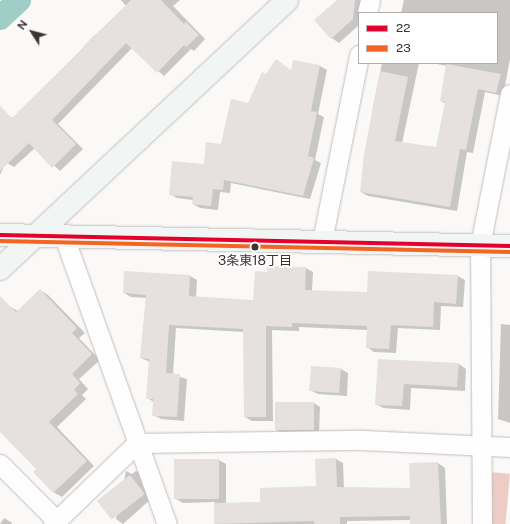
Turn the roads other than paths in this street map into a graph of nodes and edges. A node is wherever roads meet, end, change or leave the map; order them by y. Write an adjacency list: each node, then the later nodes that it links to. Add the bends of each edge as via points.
1 (286, 0): 8 (street)
2 (370, 0): 3 (street)
3 (367, 12)
4 (358, 60): 9 (street)
5 (510, 94): 10 (street)
6 (63, 234): 8 (street); 9 (street); 13 (street)
7 (0, 235): 8 (street)
8 (37, 235): 12 (street)
9 (322, 241): 10 (street)
10 (480, 245): 11 (street); 14 (street)
11 (510, 246)
12 (0, 269)
13 (137, 443): 14 (street, via 363,440); 17 (street); 18 (street)
14 (483, 446): 15 (street); 19 (street)
15 (510, 447)
16 (0, 464): 17 (street)
17 (54, 522)
18 (167, 524)
19 (482, 524)

